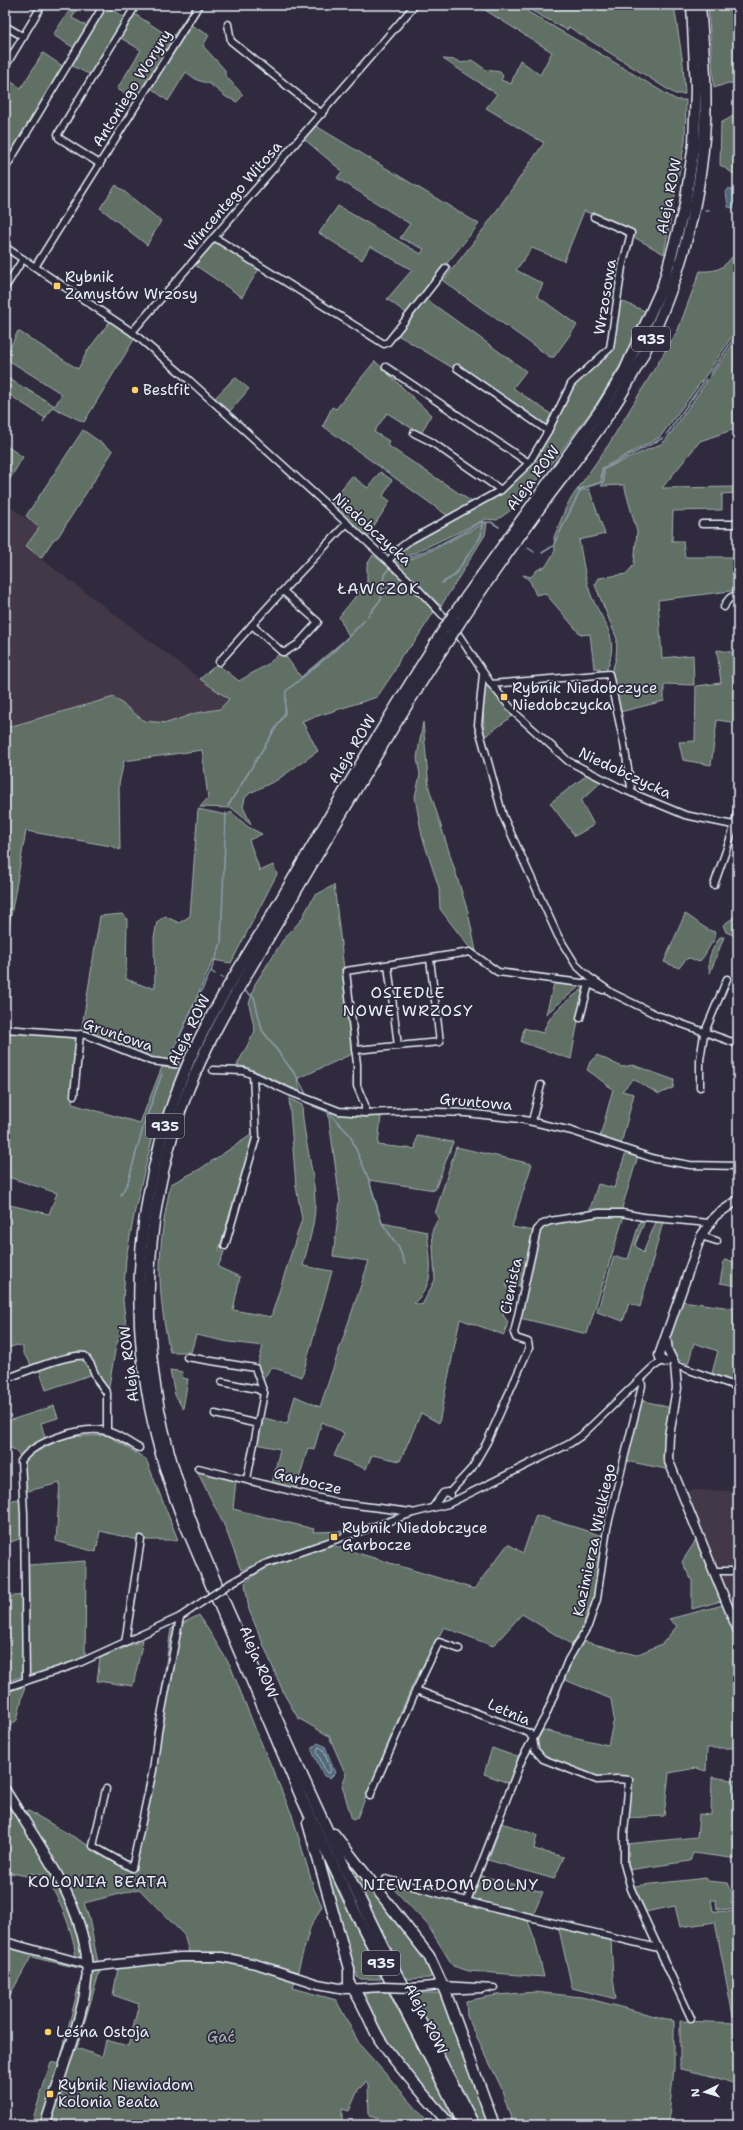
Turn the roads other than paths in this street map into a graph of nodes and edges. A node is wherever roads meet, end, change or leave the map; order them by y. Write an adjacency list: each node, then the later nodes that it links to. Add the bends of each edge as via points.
1 (42, 5): 10 (street)
2 (136, 5): 13 (street, Antoniego Woryny, via 58,134 59,138)
3 (199, 5): 13 (street, Antoniego Woryny)
4 (415, 5): 12 (street, Wincentego Witosa)
5 (692, 5): 36 (main road, Aleja ROW / 935, via 696,89 693,150 685,205 663,285 626,370)
6 (700, 5): 36 (main road, Aleja ROW / 935, via 705,121 700,171 694,210 664,308 616,403)
7 (100, 11): 14 (street)
8 (228, 24): 12 (street, via 232,41)
9 (5, 26): 10 (street)
10 (24, 37): 11 (street)
11 (5, 67)
12 (322, 114): 16 (street, Wincentego Witosa)
13 (100, 164): 19 (street, Antoniego Woryny)
14 (5, 169)
15 (594, 217): 25 (street, Wrzosowa, via 631,233 622,267 611,344 605,354 571,384)
16 (214, 237): 20 (street, via 384,344); 22 (street, Wincentego Witosa)
17 (5, 247): 18 (street, Niedobczycka)
18 (23, 259): 19 (street, Niedobczycka); 21 (street)
19 (35, 267): 22 (street, Niedobczycka)
20 (446, 268)
21 (5, 288)
22 (132, 332): 29 (street, Niedobczycka)
23 (386, 367): 27 (street)
24 (457, 368): 25 (street)
25 (548, 431): 27 (street, Wrzosowa)
26 (414, 433): 28 (street)
27 (529, 463): 28 (street, Wrzosowa)
28 (502, 490): 32 (street, Wrzosowa, via 409,541)
29 (347, 523): 32 (street, Niedobczycka); 33 (street)
30 (702, 524): 31 (street)
31 (738, 524)
32 (388, 561): 40 (street, Niedobczycka, via 452,625)
33 (283, 591): 37 (street); 37 (street, via 318,622 301,641 284,652)
34 (738, 596): 35 (street, via 733,596)
35 (724, 607)
36 (457, 618): 38 (main road, Aleja ROW / 935, bridge)
37 (252, 625): 39 (street)
38 (448, 632): 104 (main road, Aleja ROW / 935, via 336,805 209,1021 189,1062 165,1126 145,1209 138,1308 146,1388 160,1457 182,1518); 105 (main road, Aleja ROW / 935, via 217,1026 182,1105 173,1133 163,1167 152,1235 149,1315 152,1365 166,1442 198,1537)
39 (219, 662)
40 (483, 674): 41 (street, Niedobczycka); 50 (street, via 478,725 503,816 558,936 576,965)
41 (491, 684): 42 (street, Niedobczycka, via 515,713 568,761); 42 (street, via 609,674)
42 (632, 793): 44 (street, Niedobczycka, via 688,816)
43 (738, 806): 44 (street)
44 (736, 825): 45 (street)
45 (714, 885)
46 (430, 959): 47 (street); 49 (street, via 470,952 498,972); 56 (street, via 440,1042)
47 (388, 965): 56 (street); 57 (street, via 346,971)
48 (728, 979): 54 (street)
49 (589, 984): 50 (street); 51 (street)
50 (612, 993): 54 (street)
51 (580, 1018)
52 (5, 1029): 53 (street, Gruntowa)
53 (80, 1034): 58 (street, Gruntowa, via 151,1061); 63 (street)
54 (704, 1034): 55 (street); 62 (street, via 700,1060)
55 (738, 1044)
56 (398, 1046): 57 (street)
57 (356, 1050): 64 (street, via 357,1086 365,1105)
58 (175, 1064)
59 (213, 1070): 60 (street, Gruntowa, via 244,1071)
60 (253, 1075): 64 (street, Gruntowa, via 320,1105 339,1111); 71 (street, via 256,1138)
61 (541, 1085): 65 (street)
62 (700, 1087)
63 (74, 1095)
64 (365, 1113): 65 (street, Gruntowa, via 466,1113)
65 (532, 1121): 66 (street, Gruntowa, via 572,1131 655,1159 690,1165)
66 (738, 1166)
67 (738, 1200): 68 (street, via 719,1213)
68 (709, 1224): 69 (street); 85 (street, Cienista, via 622,1213 599,1213 550,1221 541,1225 537,1230 514,1333 516,1338 528,1342 530,1348 487,1442 472,1468)
69 (701, 1236): 70 (street); 73 (street, via 666,1336)
70 (717, 1241)
71 (225, 1246)
72 (187, 1356): 78 (street, via 255,1368)
73 (667, 1359): 75 (street, via 653,1367); 77 (street); 91 (street, via 677,1392 669,1436 668,1459)
74 (5, 1379): 81 (street, via 62,1359 84,1356 107,1393)
75 (641, 1379): 85 (street, via 573,1442 467,1493); 100 (street, Kazimierza Wielkiego, via 642,1386 607,1528 597,1599 588,1626 568,1660 546,1715)
76 (222, 1382): 78 (street, via 257,1389)
77 (738, 1387)
78 (264, 1393): 80 (street)
79 (215, 1414): 80 (street)
80 (258, 1424): 84 (street)
81 (107, 1431): 82 (street); 97 (street, via 66,1433 25,1454 21,1461)
82 (140, 1448)
83 (198, 1468): 84 (street, Garbocze)
84 (247, 1479): 89 (street, Garbocze, via 340,1503)
85 (450, 1496): 86 (street, via 443,1493); 87 (street)
86 (440, 1497): 87 (street); 88 (street)
87 (444, 1504): 88 (street)
88 (433, 1507): 89 (street)
89 (413, 1513): 93 (street, bridge, via 265,1564)
90 (141, 1539): 95 (street)
91 (713, 1571): 92 (street); 94 (street)
92 (738, 1571)
93 (180, 1617): 95 (street); 101 (street, via 132,1868 93,1846)
94 (738, 1631)
95 (125, 1643): 97 (street, via 77,1664)
96 (459, 1649): 99 (street, via 439,1642)
97 (26, 1680): 98 (street)
98 (5, 1688)
99 (416, 1690): 100 (street, Letnia, via 529,1733); 103 (street)
100 (533, 1739): 107 (street, Letnia, via 522,1759); 109 (street, via 535,1750 543,1759 597,1780 629,1780 624,1864 631,1889)
101 (106, 1789)
102 (5, 1790): 110 (main road, via 69,1897 82,1932)
103 (370, 1796)
104 (302, 1800): 111 (main road); 116 (main road, Aleja ROW / 935, via 357,1915)
105 (317, 1810): 112 (main road, via 420,1942 435,1966); 117 (main road, Aleja ROW / 935, via 395,1972)
106 (386, 1879): 107 (street)
107 (468, 1901): 109 (street)
108 (5, 1942): 110 (street)
109 (658, 1948): 113 (street)
110 (87, 1965): 111 (street, via 101,1967 180,1957 222,1957 256,1964 308,1980); 114 (main road, via 80,2013)
111 (352, 1986): 112 (street, bridge, via 422,1988 435,1991); 115 (main road, via 380,2040)
112 (444, 1988): 112 (street, via 476,1991 494,1988); 118 (main road)
113 (691, 2018)
114 (45, 2125)
115 (450, 2125)
116 (464, 2125)
117 (474, 2125)
118 (494, 2125)

